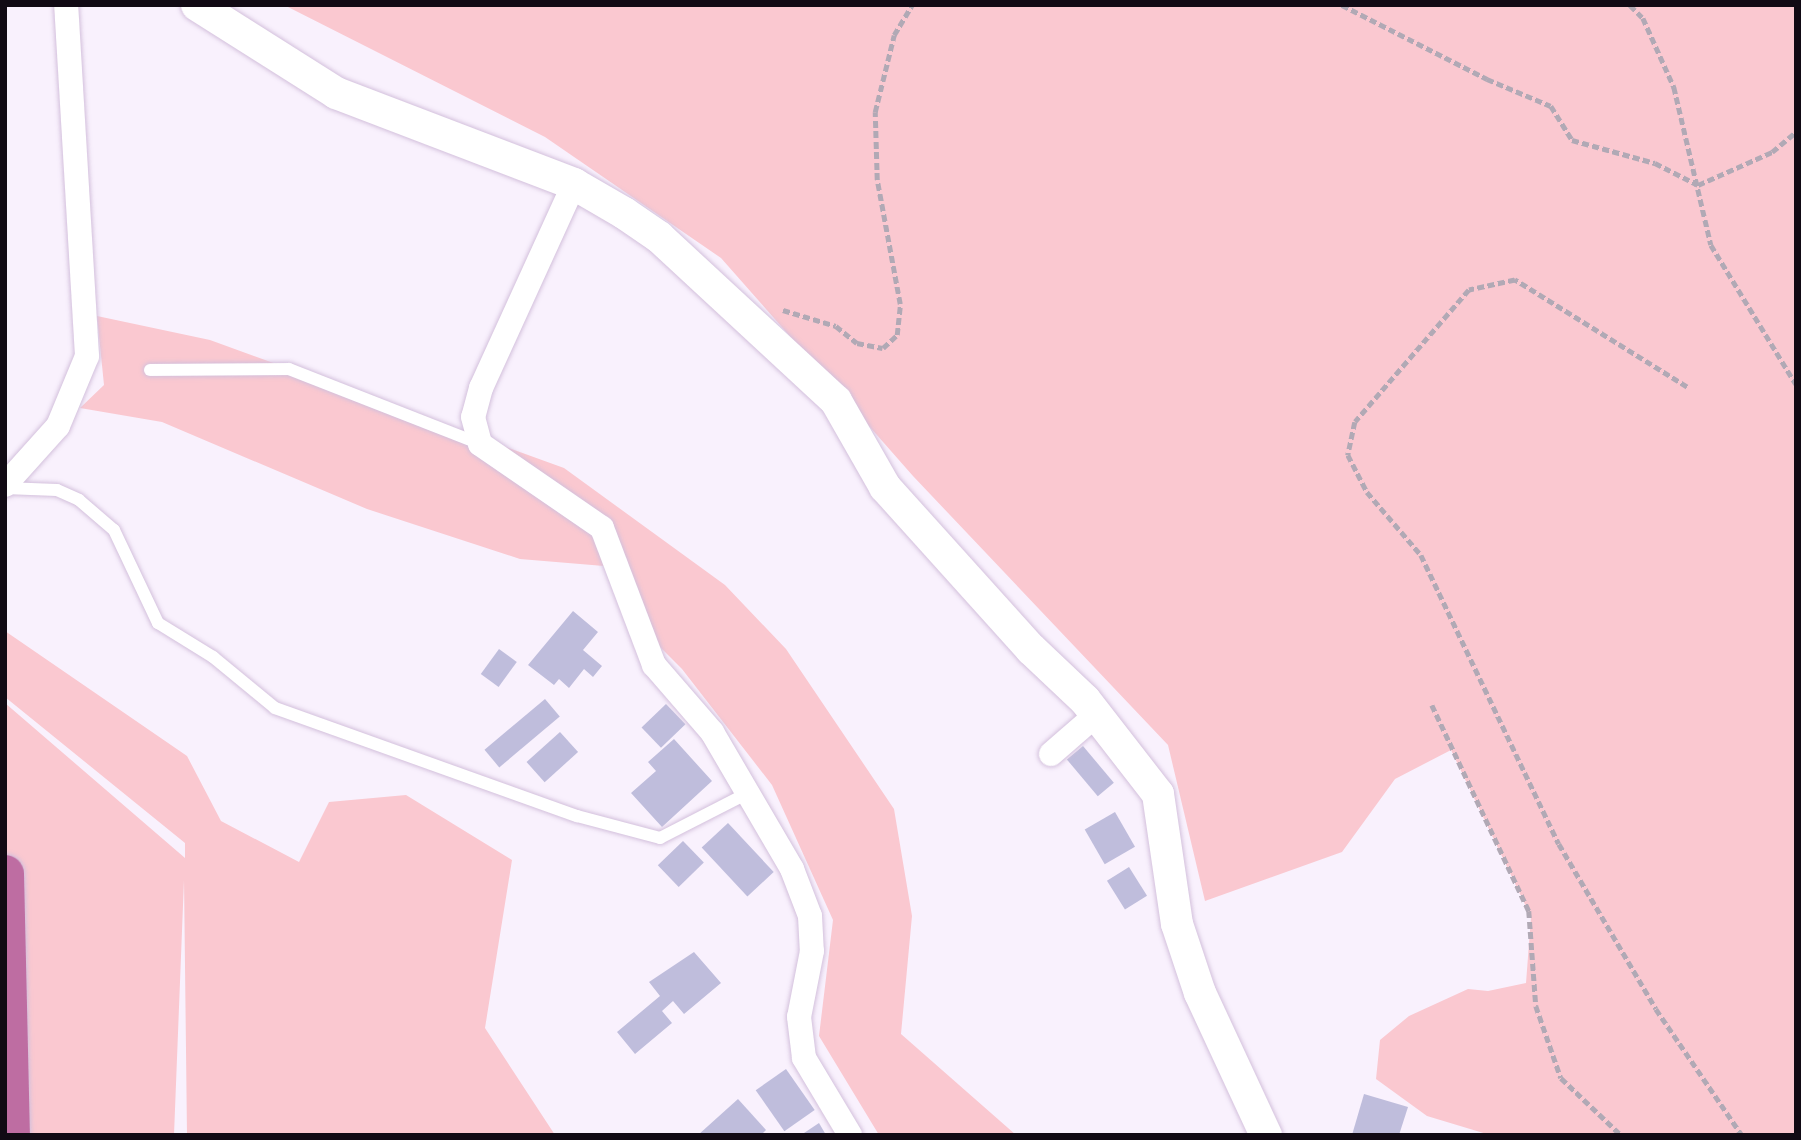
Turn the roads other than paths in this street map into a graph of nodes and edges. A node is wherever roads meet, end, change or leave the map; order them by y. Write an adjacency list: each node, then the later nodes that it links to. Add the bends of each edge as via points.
1 (66, 5): 6 (street, via 87,356 58,426)
2 (197, 5): 3 (street, via 336,93)
3 (574, 184): 5 (street, via 481,388 473,417); 7 (street, via 659,237 836,401 885,487)
4 (150, 370): 5 (lane, via 289,369)
5 (480, 444): 9 (street, via 601,528 654,665 712,732)
6 (5, 486): 9 (lane, via 57,490 79,500 114,530 158,623 213,657 275,708 577,816 660,838)
7 (1097, 714): 8 (street); 13 (street, via 1158,794 1177,924 1200,993)
8 (1051, 754)
9 (748, 793): 12 (street, via 792,869 810,916 812,951 799,1017 804,1058)
10 (5, 874): 11 (highway)
11 (11, 1135)
12 (850, 1135)
13 (1266, 1135)

